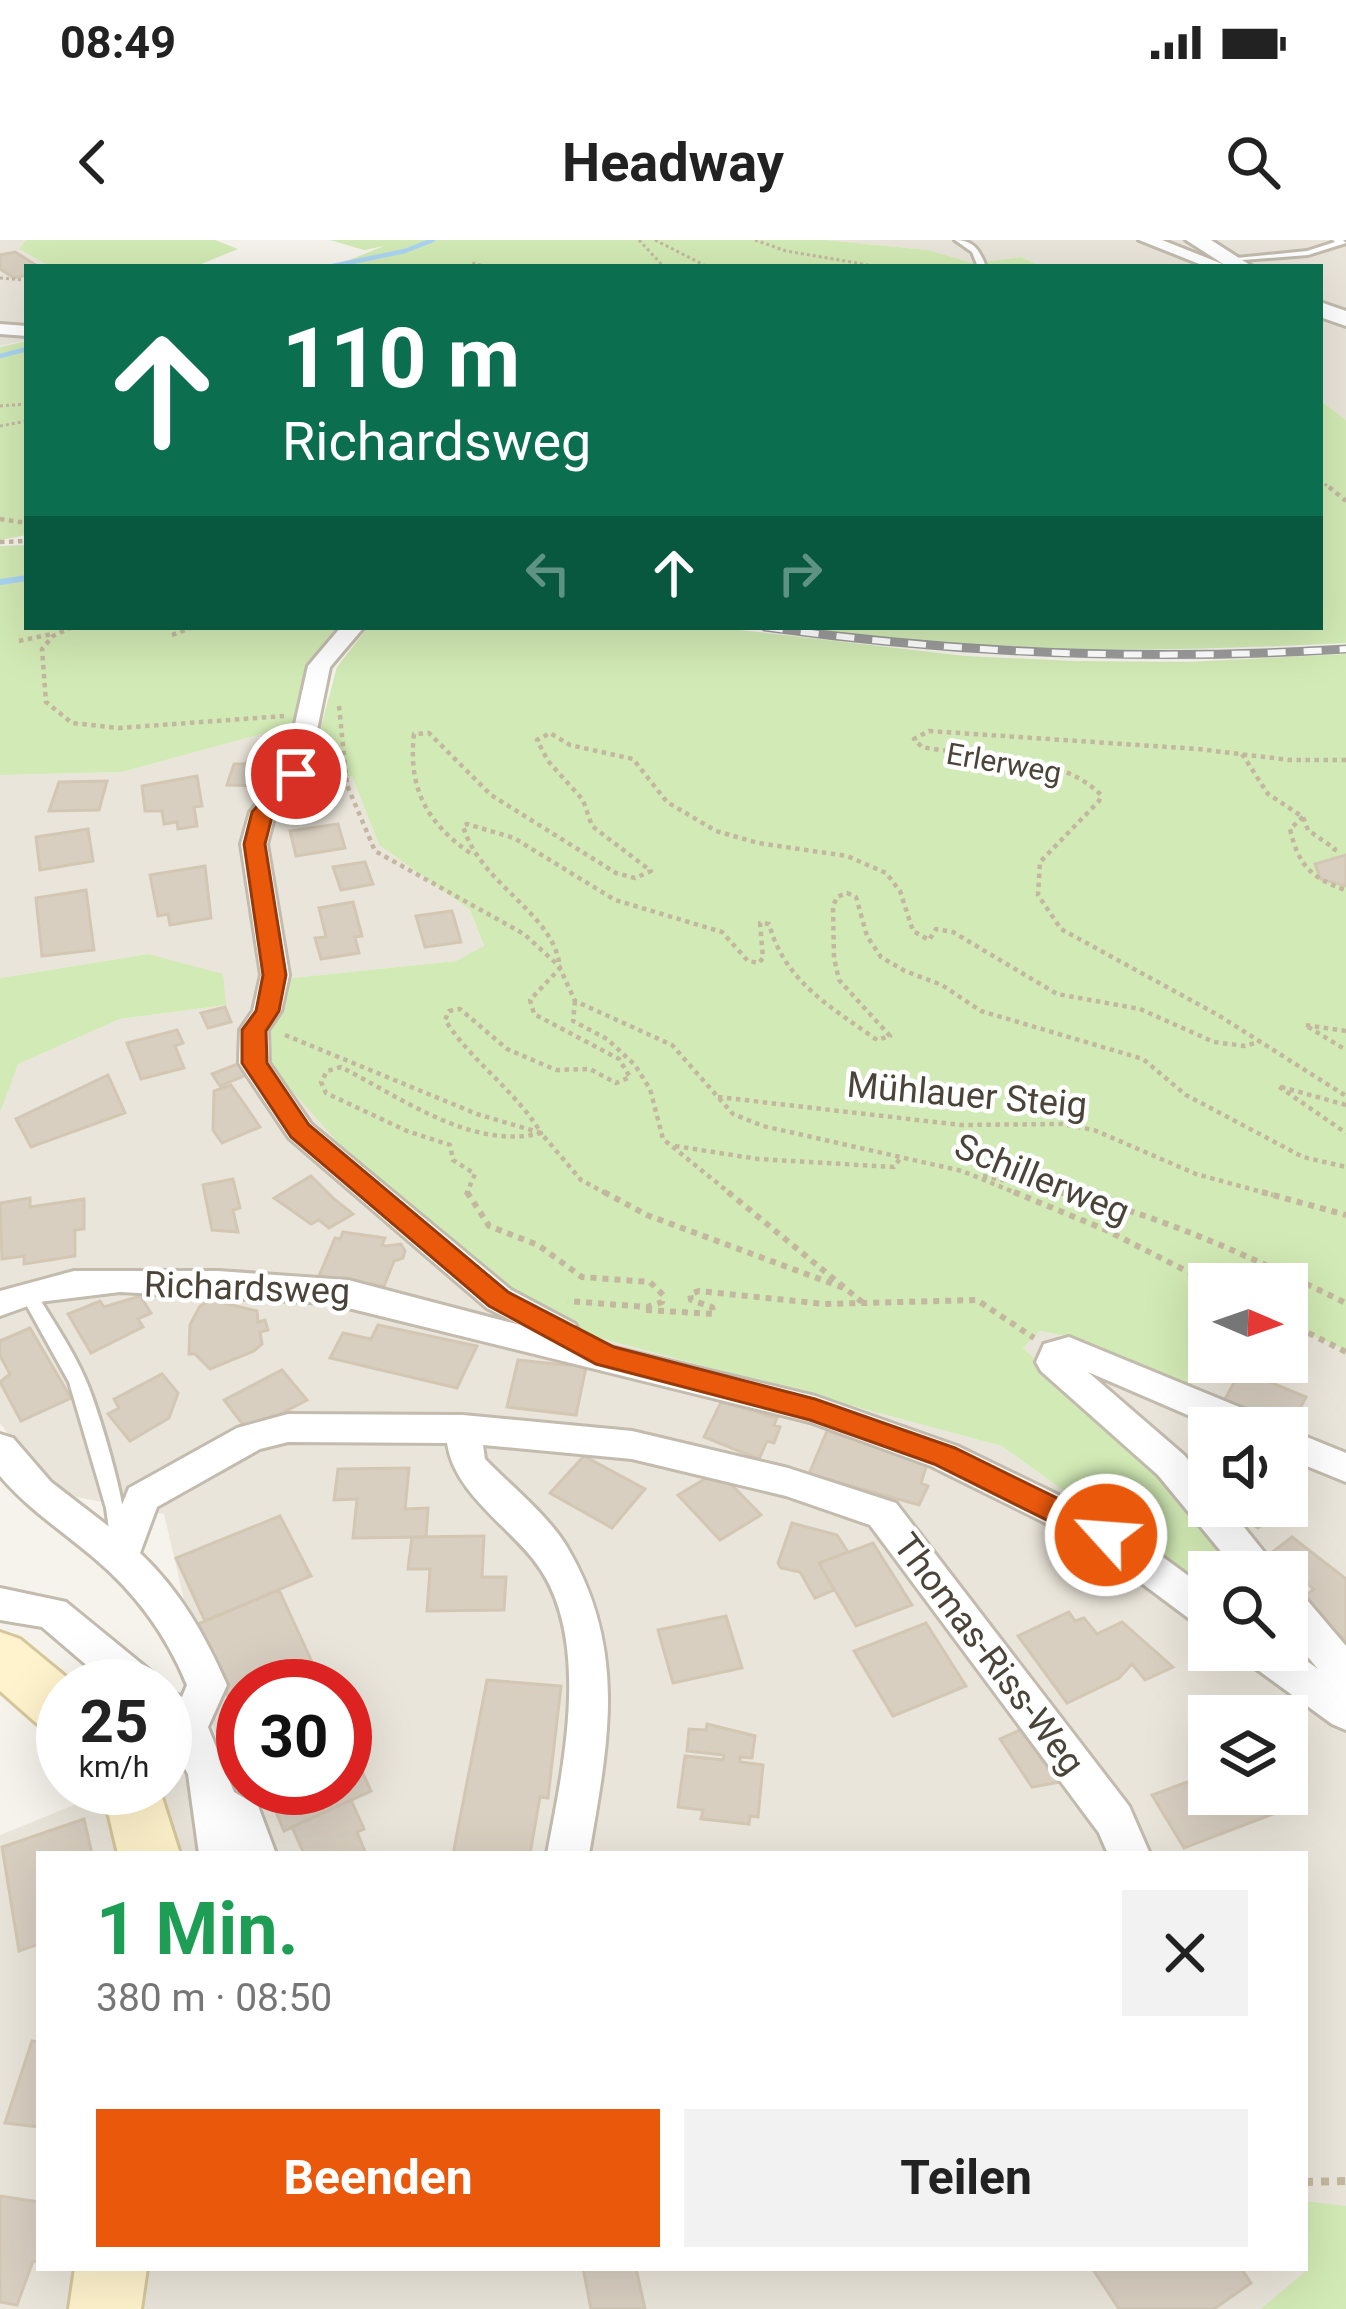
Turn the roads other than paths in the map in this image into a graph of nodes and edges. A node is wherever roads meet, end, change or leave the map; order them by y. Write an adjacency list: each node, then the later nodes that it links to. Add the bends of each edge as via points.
1 (959, 240): 5 (lane)
2 (1147, 240): 6 (street)
3 (1196, 240): 6 (street)
4 (1337, 240): 6 (lane, via 1317,251)
5 (981, 264)
6 (1232, 264)
7 (347, 632): 10 (street, Richardsweg, via 319,666 296,774 262,812 254,844 275,975 254,1030 254,1063 300,1131)
8 (329, 1292): 9 (street, Richardsweg, via 160,1280); 10 (street, Richardsweg); 11 (street)
9 (13, 1297): 20 (lane, via 78,1382 115,1508)
10 (499, 1299): 11 (street, Richardsweg)
11 (606, 1356): 21 (street, via 815,1410 944,1456 1106,1535)
12 (1203, 1407): 17 (street, via 1069,1350 1053,1362)
13 (463, 1429): 20 (street, Thomas-Riss-Weg, via 289,1429 250,1438 142,1498); 39 (street, via 468,1464 552,1554 583,1626 591,1727); 40 (street, Thomas-Riss-Weg, via 632,1445 883,1514 1114,1820)
14 (0, 1448): 20 (street, via 13,1471)
15 (1308, 1451): 16 (street)
16 (1346, 1468)
17 (1188, 1485)
18 (1223, 1527): 19 (street)
19 (1243, 1551)
20 (120, 1557): 29 (street, via 183,1627 207,1685)
21 (1188, 1596)
22 (0, 1604): 25 (street, via 52,1613)
23 (1308, 1629): 27 (street)
24 (0, 1657): 28 (main road)
25 (107, 1659)
26 (1290, 1671): 30 (street)
27 (1346, 1674)
28 (36, 1687)
29 (192, 1701)
30 (1346, 1712)
31 (192, 1748): 32 (street)
32 (216, 1798)
33 (139, 1815): 36 (main road)
34 (220, 1815): 37 (street)
35 (235, 1815): 38 (street)
36 (148, 1851)
37 (220, 1851)
38 (253, 1851)
39 (569, 1851)
40 (1129, 1851)
41 (111, 2271): 42 (main road)
42 (105, 2309)

